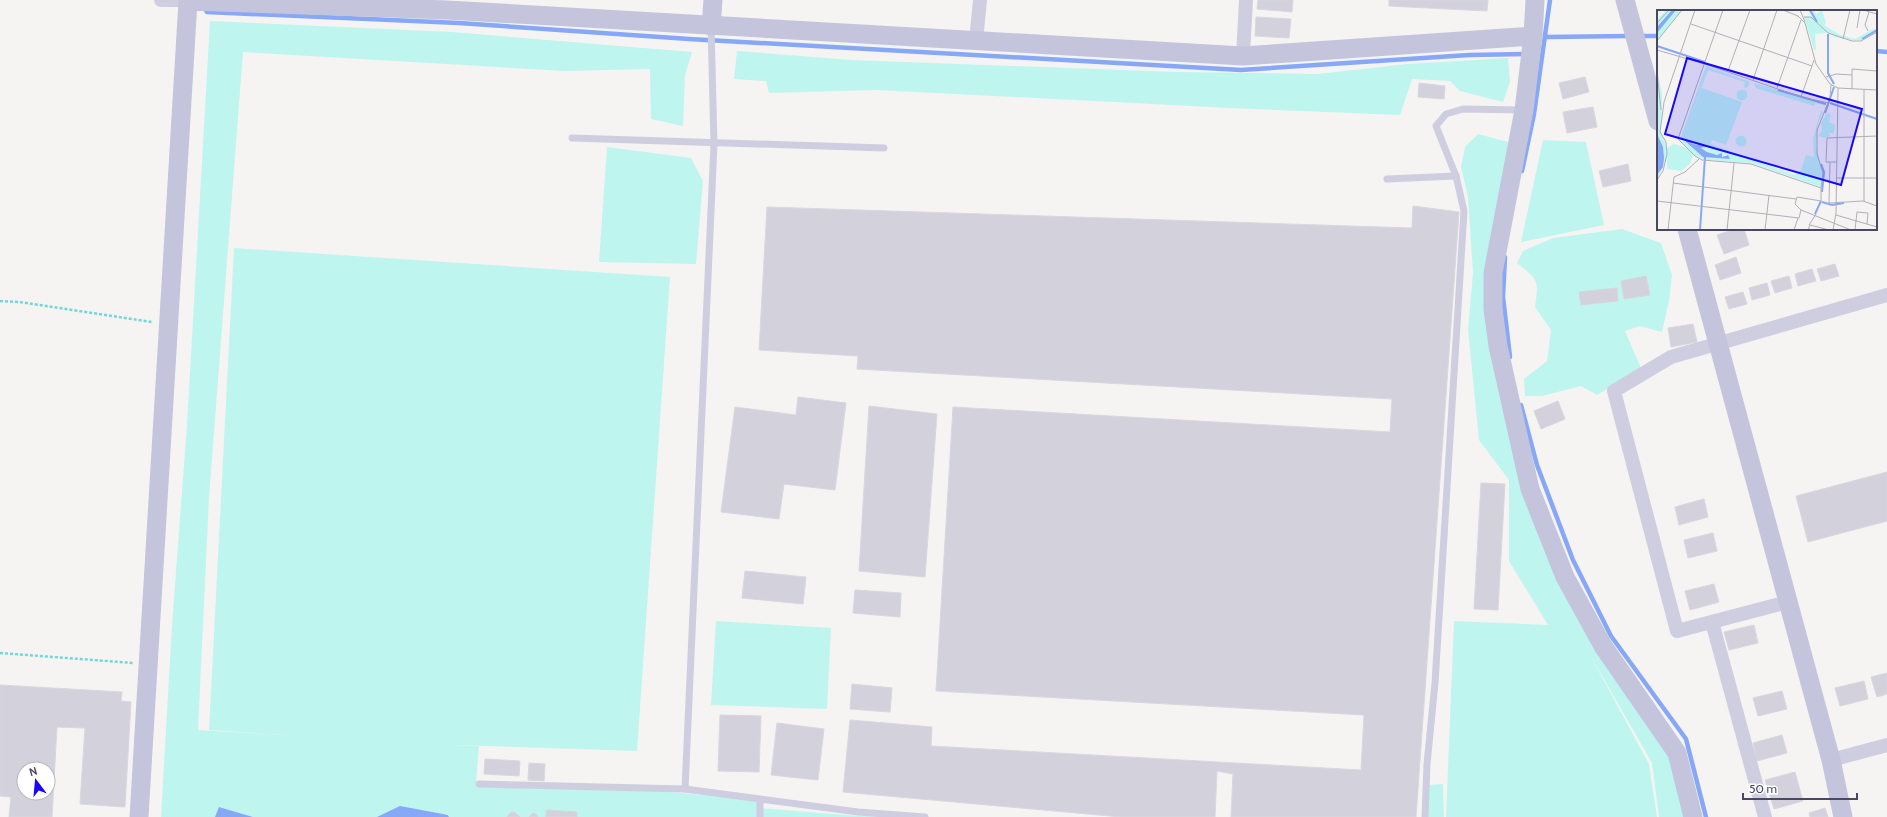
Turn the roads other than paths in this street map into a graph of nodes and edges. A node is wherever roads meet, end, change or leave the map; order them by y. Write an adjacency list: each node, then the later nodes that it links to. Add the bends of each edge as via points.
1 (161, 0): 2 (street)
2 (188, 0): 8 (street); 30 (street)
3 (713, 0): 9 (street)
4 (980, 0): 11 (street)
5 (1246, 0): 12 (street)
6 (1534, 0): 10 (street)
7 (1625, 0): 14 (street)
8 (447, 5): 9 (street)
9 (711, 26): 11 (street); 16 (lane)
10 (1533, 36): 12 (street); 13 (street)
11 (976, 41): 12 (street)
12 (1243, 56)
13 (1524, 110): 18 (lane, via 1462,109 1446,114 1436,126); 34 (street, via 1493,273 1493,310 1498,346 1530,489 1569,584 1604,646 1677,753)
14 (1657, 117)
15 (572, 138): 16 (lane)
16 (714, 144): 17 (lane); 28 (lane)
17 (884, 148)
18 (1456, 176): 19 (lane); 33 (lane, via 1464,211 1435,683 1426,764)
19 (1387, 179)
20 (1687, 230): 22 (street)
21 (1887, 295): 22 (street)
22 (1718, 344): 23 (street); 24 (street, via 1671,357 1614,391 1677,631)
23 (1788, 602): 24 (street); 26 (street)
24 (1712, 622): 35 (street)
25 (1887, 744): 26 (street)
26 (1831, 760): 36 (street)
27 (479, 784): 28 (lane)
28 (685, 789): 29 (lane)
29 (760, 800): 31 (lane); 32 (lane)
30 (139, 817)
31 (760, 817)
32 (925, 817)
33 (1425, 817)
34 (1693, 817)
35 (1765, 817)
36 (1843, 817)

